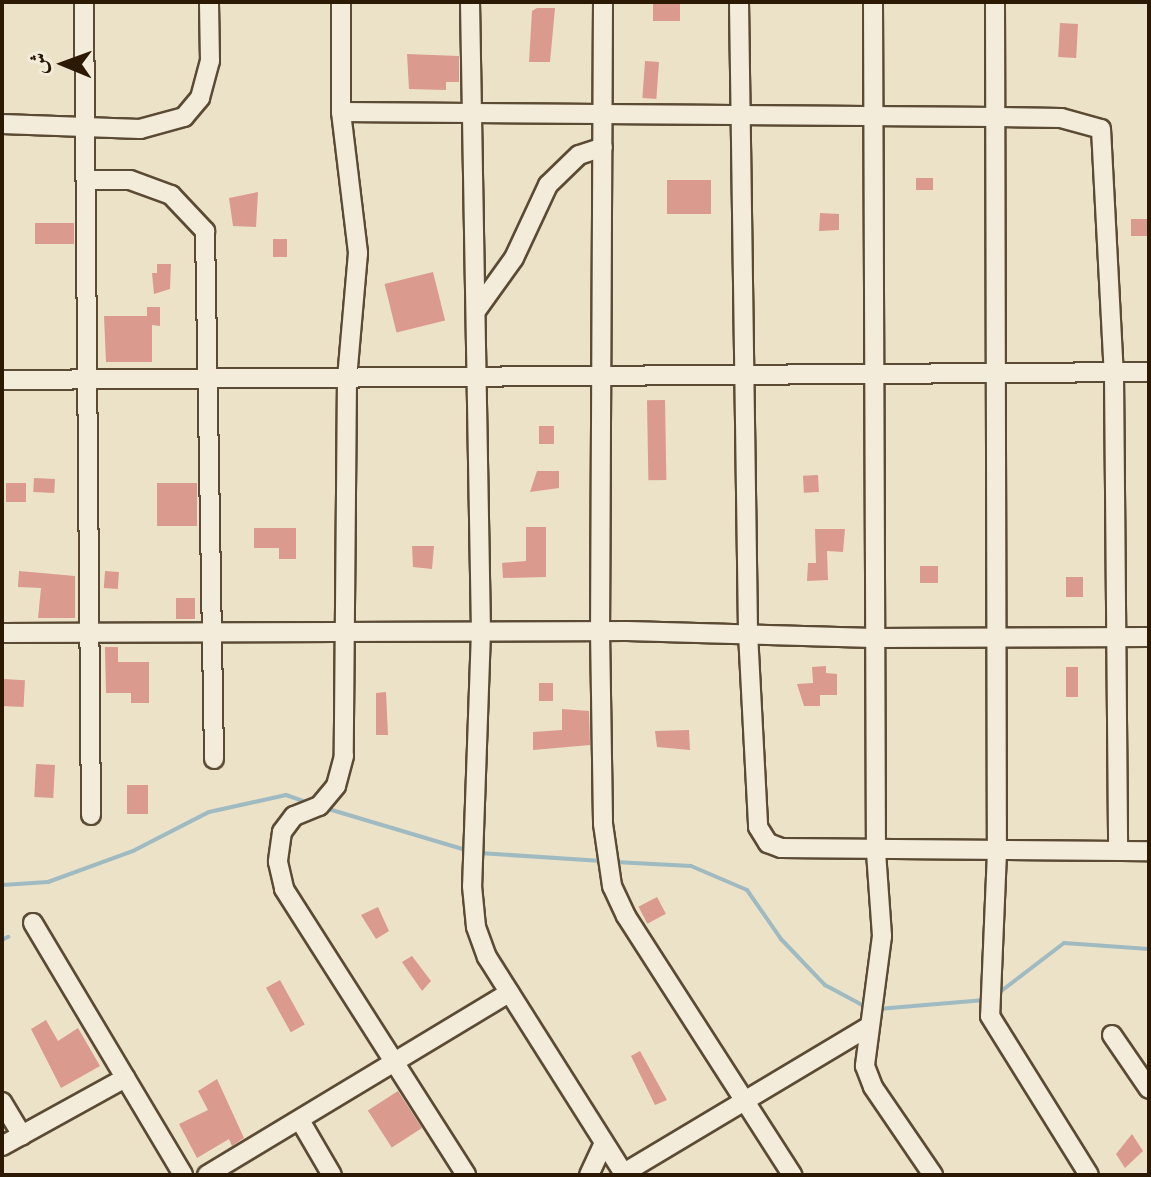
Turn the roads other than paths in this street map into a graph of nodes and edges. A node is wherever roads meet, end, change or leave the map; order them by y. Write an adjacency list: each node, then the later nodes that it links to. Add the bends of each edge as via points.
1 (84, 2): 16 (street)
2 (209, 2): 16 (street, via 210,61 200,98 184,117 140,129)
3 (341, 2): 9 (street)
4 (470, 2): 10 (street)
5 (603, 2): 11 (street)
6 (739, 2): 12 (street)
7 (873, 2): 13 (street)
8 (995, 2): 14 (street)
9 (341, 112): 10 (street); 27 (street, via 358,253)
10 (472, 114): 11 (street); 19 (street)
11 (604, 114): 12 (street); 17 (street)
12 (741, 114): 13 (street); 22 (street)
13 (871, 115): 14 (street); 25 (street)
14 (997, 117): 23 (street, via 1061,118 1101,129); 26 (street)
15 (2, 124): 16 (street)
16 (88, 128): 18 (street)
17 (603, 147): 19 (street, via 579,155 548,185 514,258); 24 (street)
18 (87, 180): 28 (street, via 140,183 171,195 203,223); 30 (street)
19 (476, 311): 21 (street)
20 (1149, 372): 23 (street)
21 (477, 375): 24 (street); 27 (street); 31 (street)
22 (744, 375): 24 (street); 25 (street); 35 (street)
23 (1114, 375): 26 (street); 38 (street)
24 (600, 376): 32 (street)
25 (874, 377): 26 (street); 40 (street)
26 (996, 377): 41 (street)
27 (347, 378): 28 (street); 34 (street)
28 (207, 379): 30 (street); 37 (street)
29 (2, 380): 30 (street)
30 (88, 382): 36 (street)
31 (481, 631): 32 (street); 34 (street); 49 (street, via 472,886 476,927)
32 (600, 631): 35 (street); 55 (street, via 603,824 612,886)
33 (2, 633): 36 (street)
34 (346, 633): 37 (street); 52 (street, via 344,756 336,786 319,806 294,816 282,832 278,862 284,889)
35 (748, 633): 40 (street); 46 (street, via 758,827 768,843 781,848)
36 (90, 634): 37 (street); 43 (street)
37 (211, 634): 42 (street)
38 (1115, 637): 39 (street); 41 (street); 44 (street)
39 (1149, 637)
40 (874, 638): 41 (street); 46 (street)
41 (994, 638): 47 (street)
42 (214, 759)
43 (91, 815)
44 (1118, 851): 45 (street); 47 (street)
45 (1149, 851)
46 (876, 852): 47 (street); 50 (street, via 882,936)
47 (997, 852): 69 (street, via 990,1016)
48 (33, 923): 53 (street)
49 (509, 993): 52 (street); 59 (street)
50 (868, 1027): 55 (street); 68 (street, via 865,1066 873,1087)
51 (1112, 1035): 54 (street)
52 (396, 1062): 57 (street); 65 (street)
53 (125, 1078): 58 (street); 62 (street)
54 (1149, 1089)
55 (743, 1099): 61 (street); 67 (street)
56 (2, 1102): 58 (street)
57 (301, 1122): 63 (street); 64 (street)
58 (22, 1135): 60 (street)
59 (604, 1143): 61 (street); 66 (street)
60 (2, 1146)
61 (625, 1174)
62 (183, 1175)
63 (207, 1175)
64 (332, 1175)
65 (466, 1175)
66 (589, 1175)
67 (792, 1175)
68 (933, 1175)
69 (1089, 1175)

